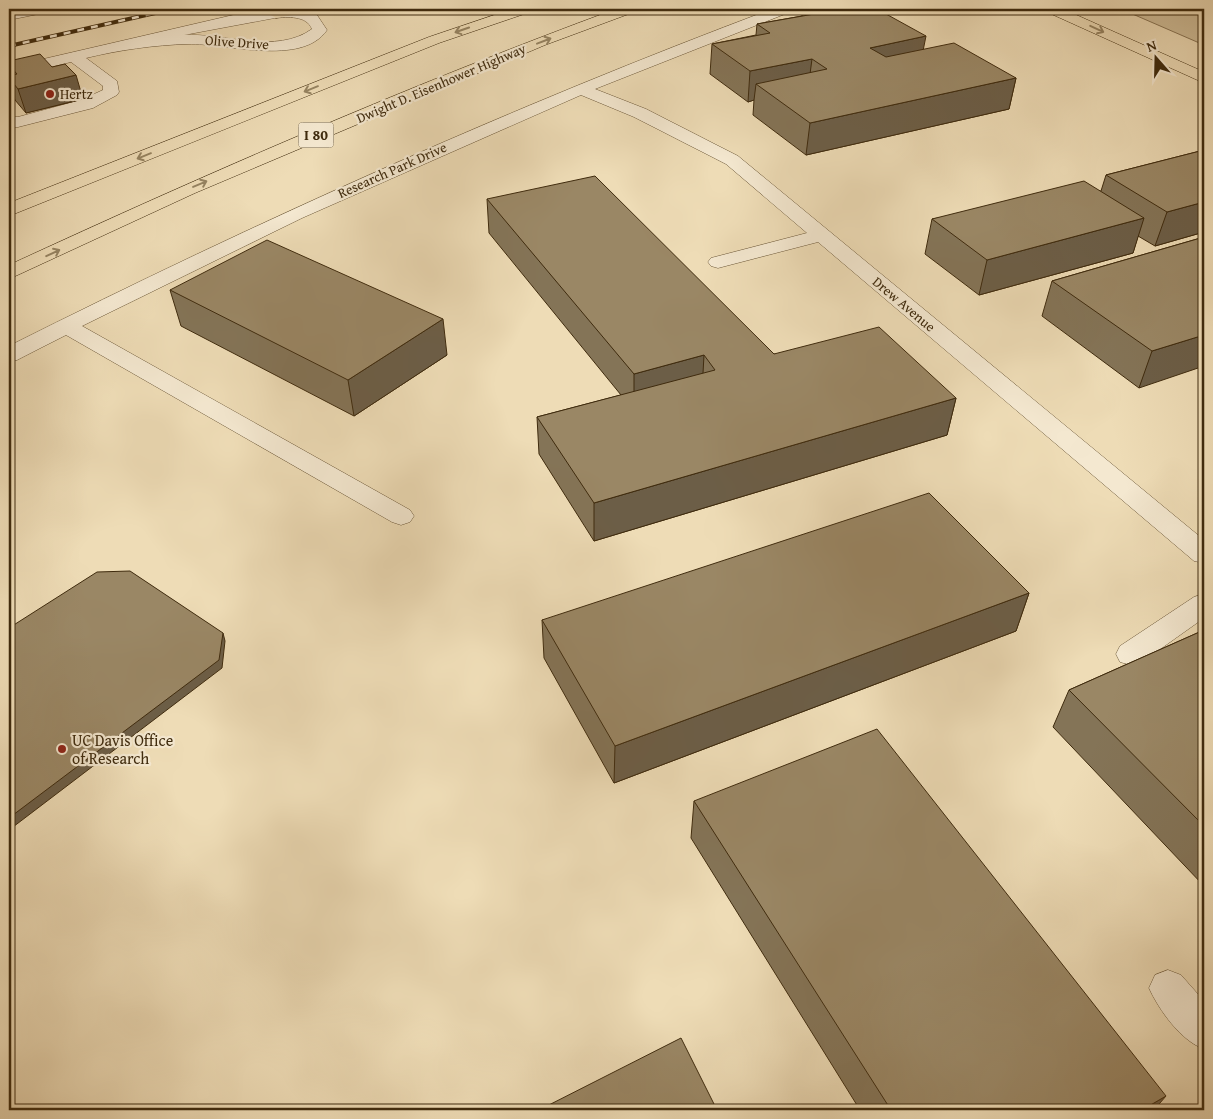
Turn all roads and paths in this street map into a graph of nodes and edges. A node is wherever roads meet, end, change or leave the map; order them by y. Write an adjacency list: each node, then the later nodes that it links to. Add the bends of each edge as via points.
1 (43, 9): 8 (street)
2 (305, 9): 7 (main road)
3 (525, 9): 15 (main road, one-way to 15, via 434,40)
4 (629, 9): 18 (main road, Dwight D. Eisenhower Highway / I 80, one-way to 4, via 188,189 540,42)
5 (785, 9): 13 (street, Research Park Drive)
6 (1052, 9): 12 (main road, one-way to 12)
7 (276, 14): 9 (street, Olive Drive, via 144,38); 9 (street, Olive Drive, via 313,18 320,30 307,39 282,45 196,39)
8 (9, 16)
9 (115, 48): 10 (street, Olive Drive)
10 (74, 57): 11 (street, Olive Drive); 14 (street, via 111,84 111,92 87,104)
11 (9, 72)
12 (1204, 78)
13 (582, 89): 16 (street, Drew Avenue, via 640,113 732,160); 19 (street, Research Park Drive, via 289,216)
14 (9, 122)
15 (9, 210)
16 (821, 235): 17 (street); 22 (street, Drew Avenue)
17 (718, 262)
18 (9, 273)
19 (66, 326): 20 (street, Research Park Drive); 21 (street)
20 (9, 355)
21 (401, 516)
22 (1204, 554)
23 (1204, 604): 24 (street)
24 (1131, 654)
25 (1168, 988): 26 (street)
26 (1204, 1030)

